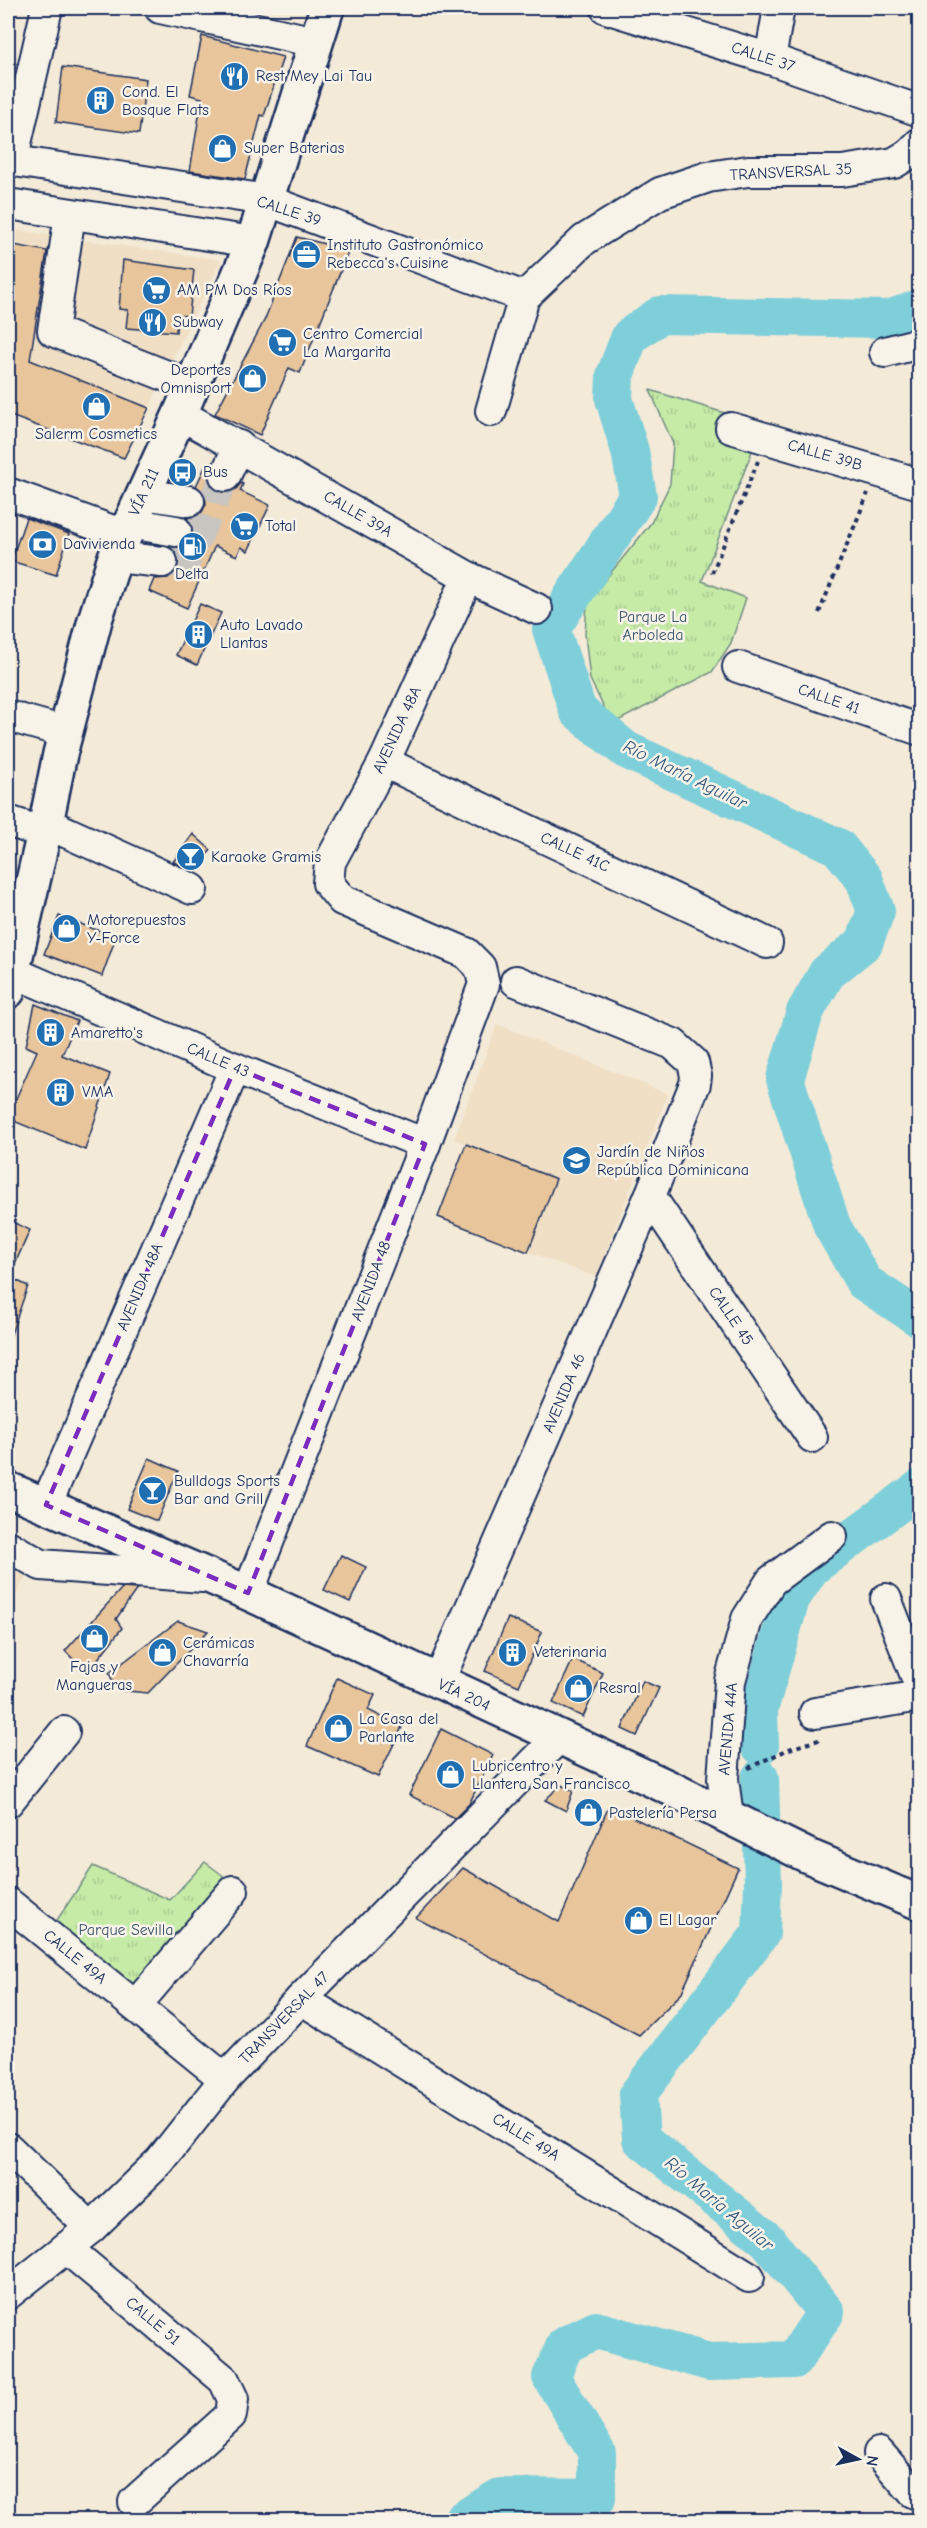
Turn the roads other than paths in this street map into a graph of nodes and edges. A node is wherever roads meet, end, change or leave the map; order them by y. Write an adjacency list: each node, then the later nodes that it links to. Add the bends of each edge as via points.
1 (47, 8): 10 (street)
2 (160, 8): 6 (street)
3 (327, 8): 6 (main road, VÍA 211)
4 (606, 8): 7 (street, CALLE 37)
5 (779, 8): 7 (street)
6 (316, 42): 11 (main road, VÍA 211)
7 (770, 59): 8 (street, CALLE 37)
8 (920, 111)
9 (920, 143): 15 (street, TRANSVERSAL 35, via 894,163 842,171 748,171 708,177 660,193 584,240)
10 (10, 160): 11 (street, CALLE 39)
11 (266, 200): 14 (main road, VÍA 211); 15 (street, CALLE 39)
12 (8, 204): 13 (street)
13 (70, 214): 14 (street); 18 (street, CALLE 39A, via 53,331)
14 (253, 242): 18 (main road, VÍA 211)
15 (524, 297): 19 (street)
16 (920, 343): 17 (street)
17 (885, 352)
18 (186, 400): 21 (street, CALLE 39A); 25 (main road, VÍA 211)
19 (491, 411)
20 (730, 428): 22 (street, CALLE 39B, via 877,470)
21 (238, 446): 23 (street); 30 (street, CALLE 39A)
22 (913, 474)
23 (225, 476)
24 (8, 493): 28 (street)
25 (143, 494): 26 (street); 28 (main road, VÍA 211)
26 (189, 501)
27 (176, 531): 28 (street)
28 (123, 538): 29 (street); 35 (main road, VÍA 211, via 95,620)
29 (162, 562)
30 (468, 577): 31 (street, CALLE 39A); 36 (street, AVENIDA 48A)
31 (537, 609)
32 (738, 667): 34 (street, CALLE 41)
33 (8, 716): 35 (street)
34 (920, 730)
35 (65, 732): 38 (main road, VÍA 211)
36 (384, 762): 40 (street, CALLE 41C); 41 (street, AVENIDA 48A, via 330,862 328,883 342,900 466,953)
37 (8, 821): 38 (street)
38 (45, 828): 39 (street); 43 (main road, VÍA 211)
39 (192, 889)
40 (767, 943)
41 (480, 968): 45 (street, AVENIDA 48, via 484,984)
42 (516, 981): 46 (street, AVENIDA 46, via 673,1044 693,1062 696,1076 688,1102)
43 (10, 982): 44 (street, CALLE 43)
44 (235, 1068): 45 (street, CALLE 43); 49 (street, AVENIDA 48A)
45 (425, 1144): 53 (street, AVENIDA 48)
46 (650, 1196): 47 (street, CALLE 45); 55 (street, AVENIDA 46)
47 (812, 1437)
48 (8, 1490): 49 (main road, VÍA 204)
49 (46, 1505): 52 (main road, VÍA 204)
50 (832, 1536): 62 (street, AVENIDA 44A, via 771,1581 747,1619 730,1680 723,1779)
51 (8, 1546): 52 (street, via 41,1565)
52 (213, 1578): 53 (main road, VÍA 204)
53 (248, 1593): 55 (main road, VÍA 204)
54 (886, 1599): 56 (street)
55 (438, 1683): 60 (main road, VÍA 204)
56 (920, 1686)
57 (920, 1696): 58 (street)
58 (822, 1725)
59 (64, 1732): 61 (street)
60 (558, 1738): 62 (main road, VÍA 204); 66 (street, TRANSVERSAL 47)
61 (8, 1802)
62 (735, 1820): 65 (main road, VÍA 204)
63 (233, 1891): 67 (street)
64 (8, 1903): 67 (street, CALLE 49A)
65 (920, 1904)
66 (301, 1999): 68 (street, TRANSVERSAL 47); 72 (street, CALLE 49A)
67 (136, 2006): 68 (street, CALLE 49A)
68 (225, 2079): 70 (street, TRANSVERSAL 47, via 160,2161)
69 (8, 2148): 70 (street)
70 (91, 2228): 71 (street, TRANSVERSAL 47)
71 (66, 2248): 73 (street, TRANSVERSAL 47); 76 (street, CALLE 51, via 224,2380 233,2399 231,2415)
72 (749, 2277)
73 (8, 2294)
74 (879, 2453): 75 (street)
75 (920, 2495)
76 (134, 2502)

